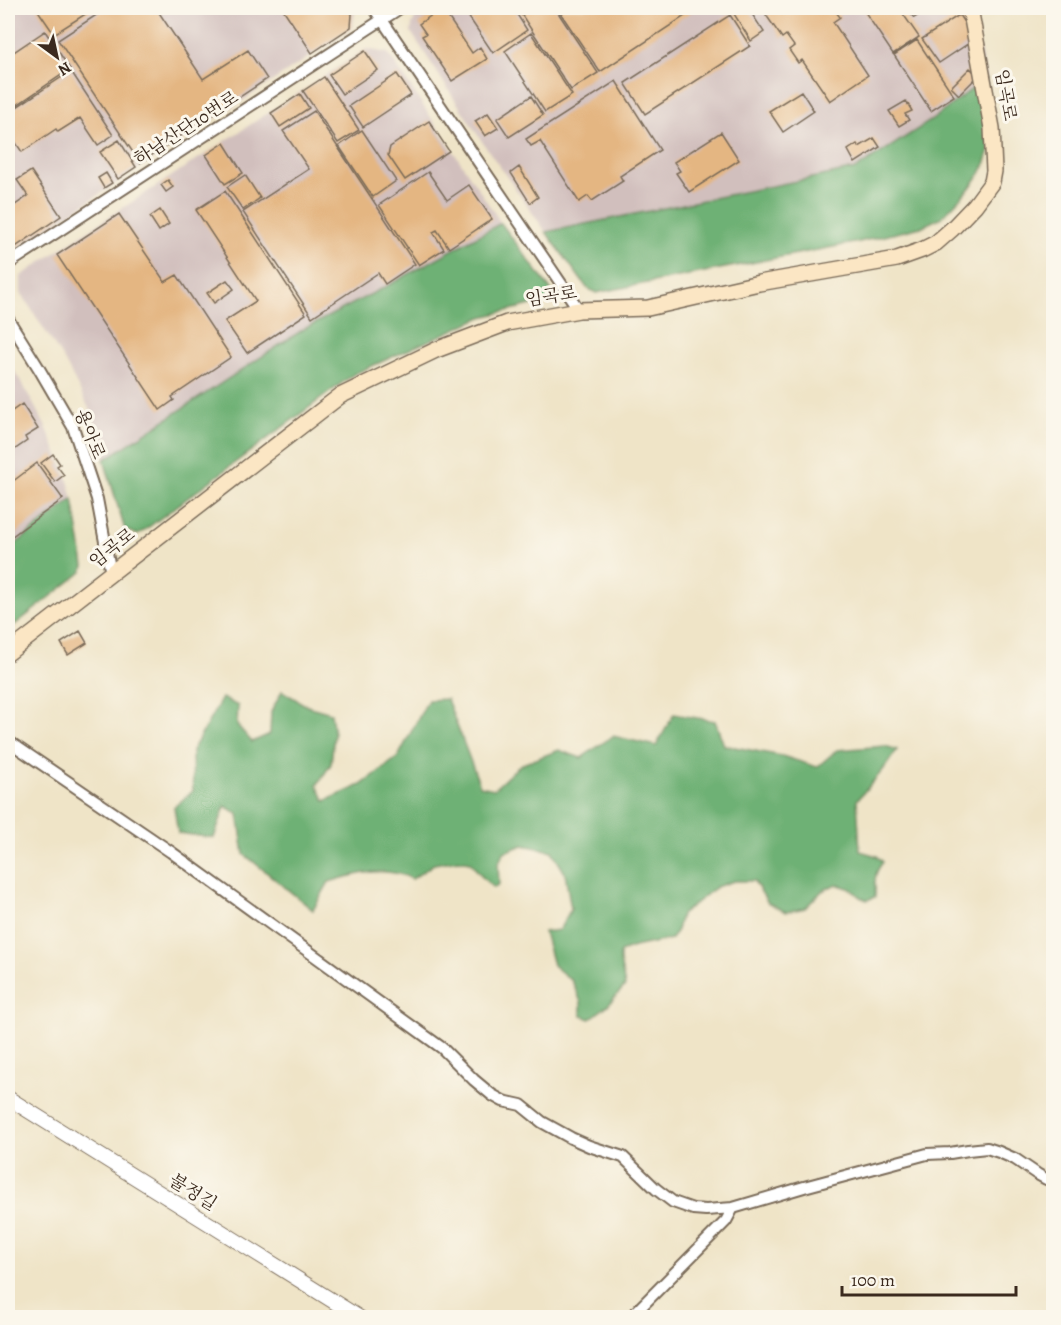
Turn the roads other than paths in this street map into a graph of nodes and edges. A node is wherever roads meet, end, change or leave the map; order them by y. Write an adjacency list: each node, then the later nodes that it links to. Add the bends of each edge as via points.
1 (374, 8): 4 (street)
2 (400, 8): 4 (street, 하남산단10번로)
3 (970, 8): 6 (main road, 임곡로, via 992,128 994,171 992,182 975,205 936,243 897,259 759,283 648,308)
4 (382, 19): 5 (street, 하남산단10번로); 6 (street)
5 (8, 264)
6 (579, 310): 8 (main road, 임곡로, via 507,323 436,350 340,396)
7 (8, 319): 8 (street, 용아로, via 73,426 97,499)
8 (111, 574): 9 (main road, 임곡로)
9 (8, 653)
10 (8, 741): 13 (street, via 171,852 435,1043 492,1095 521,1106 571,1138 623,1157 673,1202 693,1209)
11 (8, 1098): 14 (street, 불정길)
12 (1053, 1180): 13 (street, via 987,1148 927,1154)
13 (733, 1208): 15 (street, via 726,1221)
14 (360, 1317)
15 (630, 1317)

